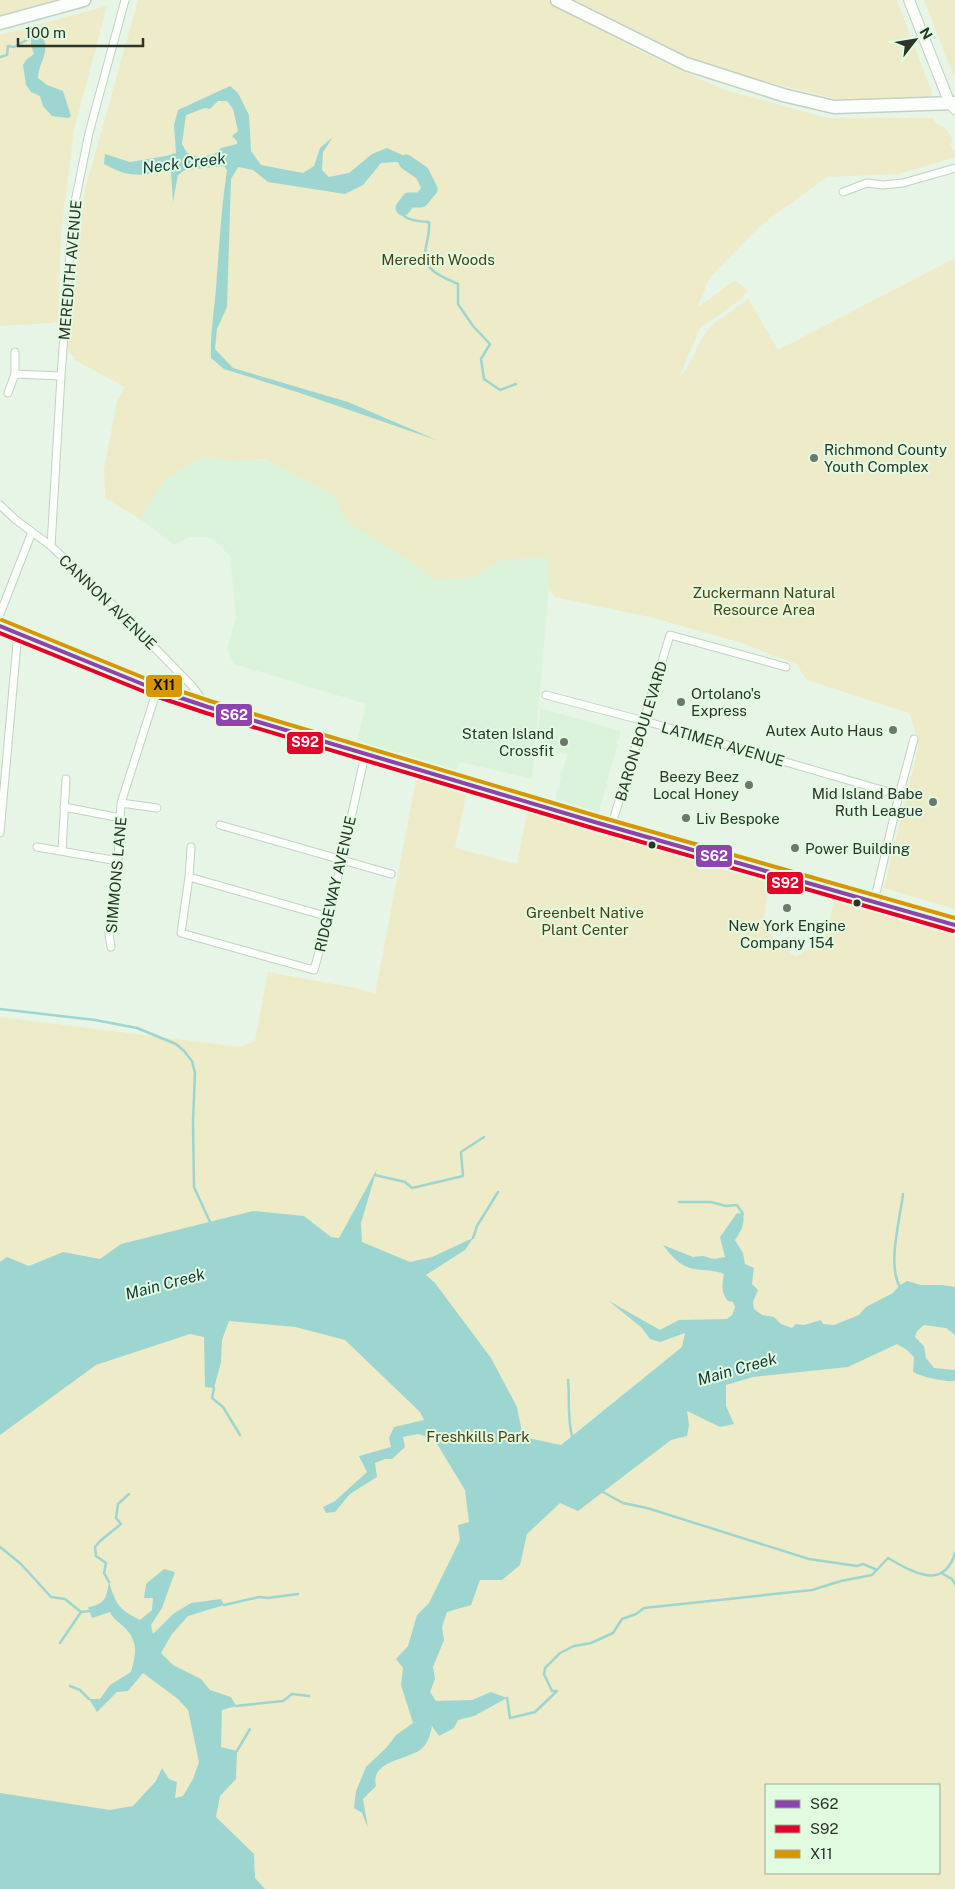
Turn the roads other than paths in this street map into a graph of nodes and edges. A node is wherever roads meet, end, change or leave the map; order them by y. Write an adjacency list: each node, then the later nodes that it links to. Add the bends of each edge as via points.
1 (84, 0): 5 (highway)
2 (125, 0): 11 (street, MEREDITH AVENUE, via 89,133 73,212)
3 (557, 0): 6 (highway, via 686,64 783,95 834,107)
4 (910, 1): 6 (main road)
5 (0, 24)
6 (953, 105)
7 (955, 168): 8 (street, via 903,184 867,183)
8 (843, 192)
9 (15, 352): 10 (street)
10 (15, 374): 11 (street); 12 (street)
11 (61, 376): 15 (street, MEREDITH AVENUE)
12 (8, 393)
13 (0, 505): 14 (street, CANNON AVENUE)
14 (32, 532): 15 (street, CANNON AVENUE); 16 (street)
15 (51, 546): 22 (street, CANNON AVENUE, via 173,665)
16 (0, 614)
17 (0, 626): 18 (main road)
18 (18, 632): 20 (main road); 32 (street)
19 (786, 667): 23 (street, BARON BOULEVARD, via 670,635)
20 (157, 690): 22 (main road); 28 (street, SIMMONS LANE)
21 (546, 695): 23 (street, LATIMER AVENUE)
22 (208, 707): 25 (main road)
23 (645, 722): 27 (street, LATIMER AVENUE); 34 (street, BARON BOULEVARD)
24 (914, 739): 27 (street)
25 (365, 755): 34 (main road); 39 (street, RIDGEWAY AVENUE)
26 (66, 778): 29 (street)
27 (899, 795): 43 (street)
28 (122, 803): 30 (street, SIMMONS LANE); 31 (street, SIMMONS LANE)
29 (64, 807): 31 (street); 38 (street)
30 (157, 808)
31 (121, 818): 40 (street, SIMMONS LANE)
32 (1, 822): 35 (street)
33 (220, 825): 39 (street)
34 (611, 827): 43 (main road)
35 (0, 833)
36 (37, 847): 38 (street)
37 (191, 847): 42 (street, RIDGEWAY AVENUE)
38 (62, 850): 40 (street)
39 (342, 859): 41 (street); 44 (street, RIDGEWAY AVENUE)
40 (118, 861): 46 (street, SIMMONS LANE, via 109,934)
41 (391, 874)
42 (190, 877): 44 (street); 44 (street, RIDGEWAY AVENUE, via 182,933 314,970)
43 (874, 902): 45 (main road)
44 (330, 917)
45 (955, 925)
46 (111, 948)

